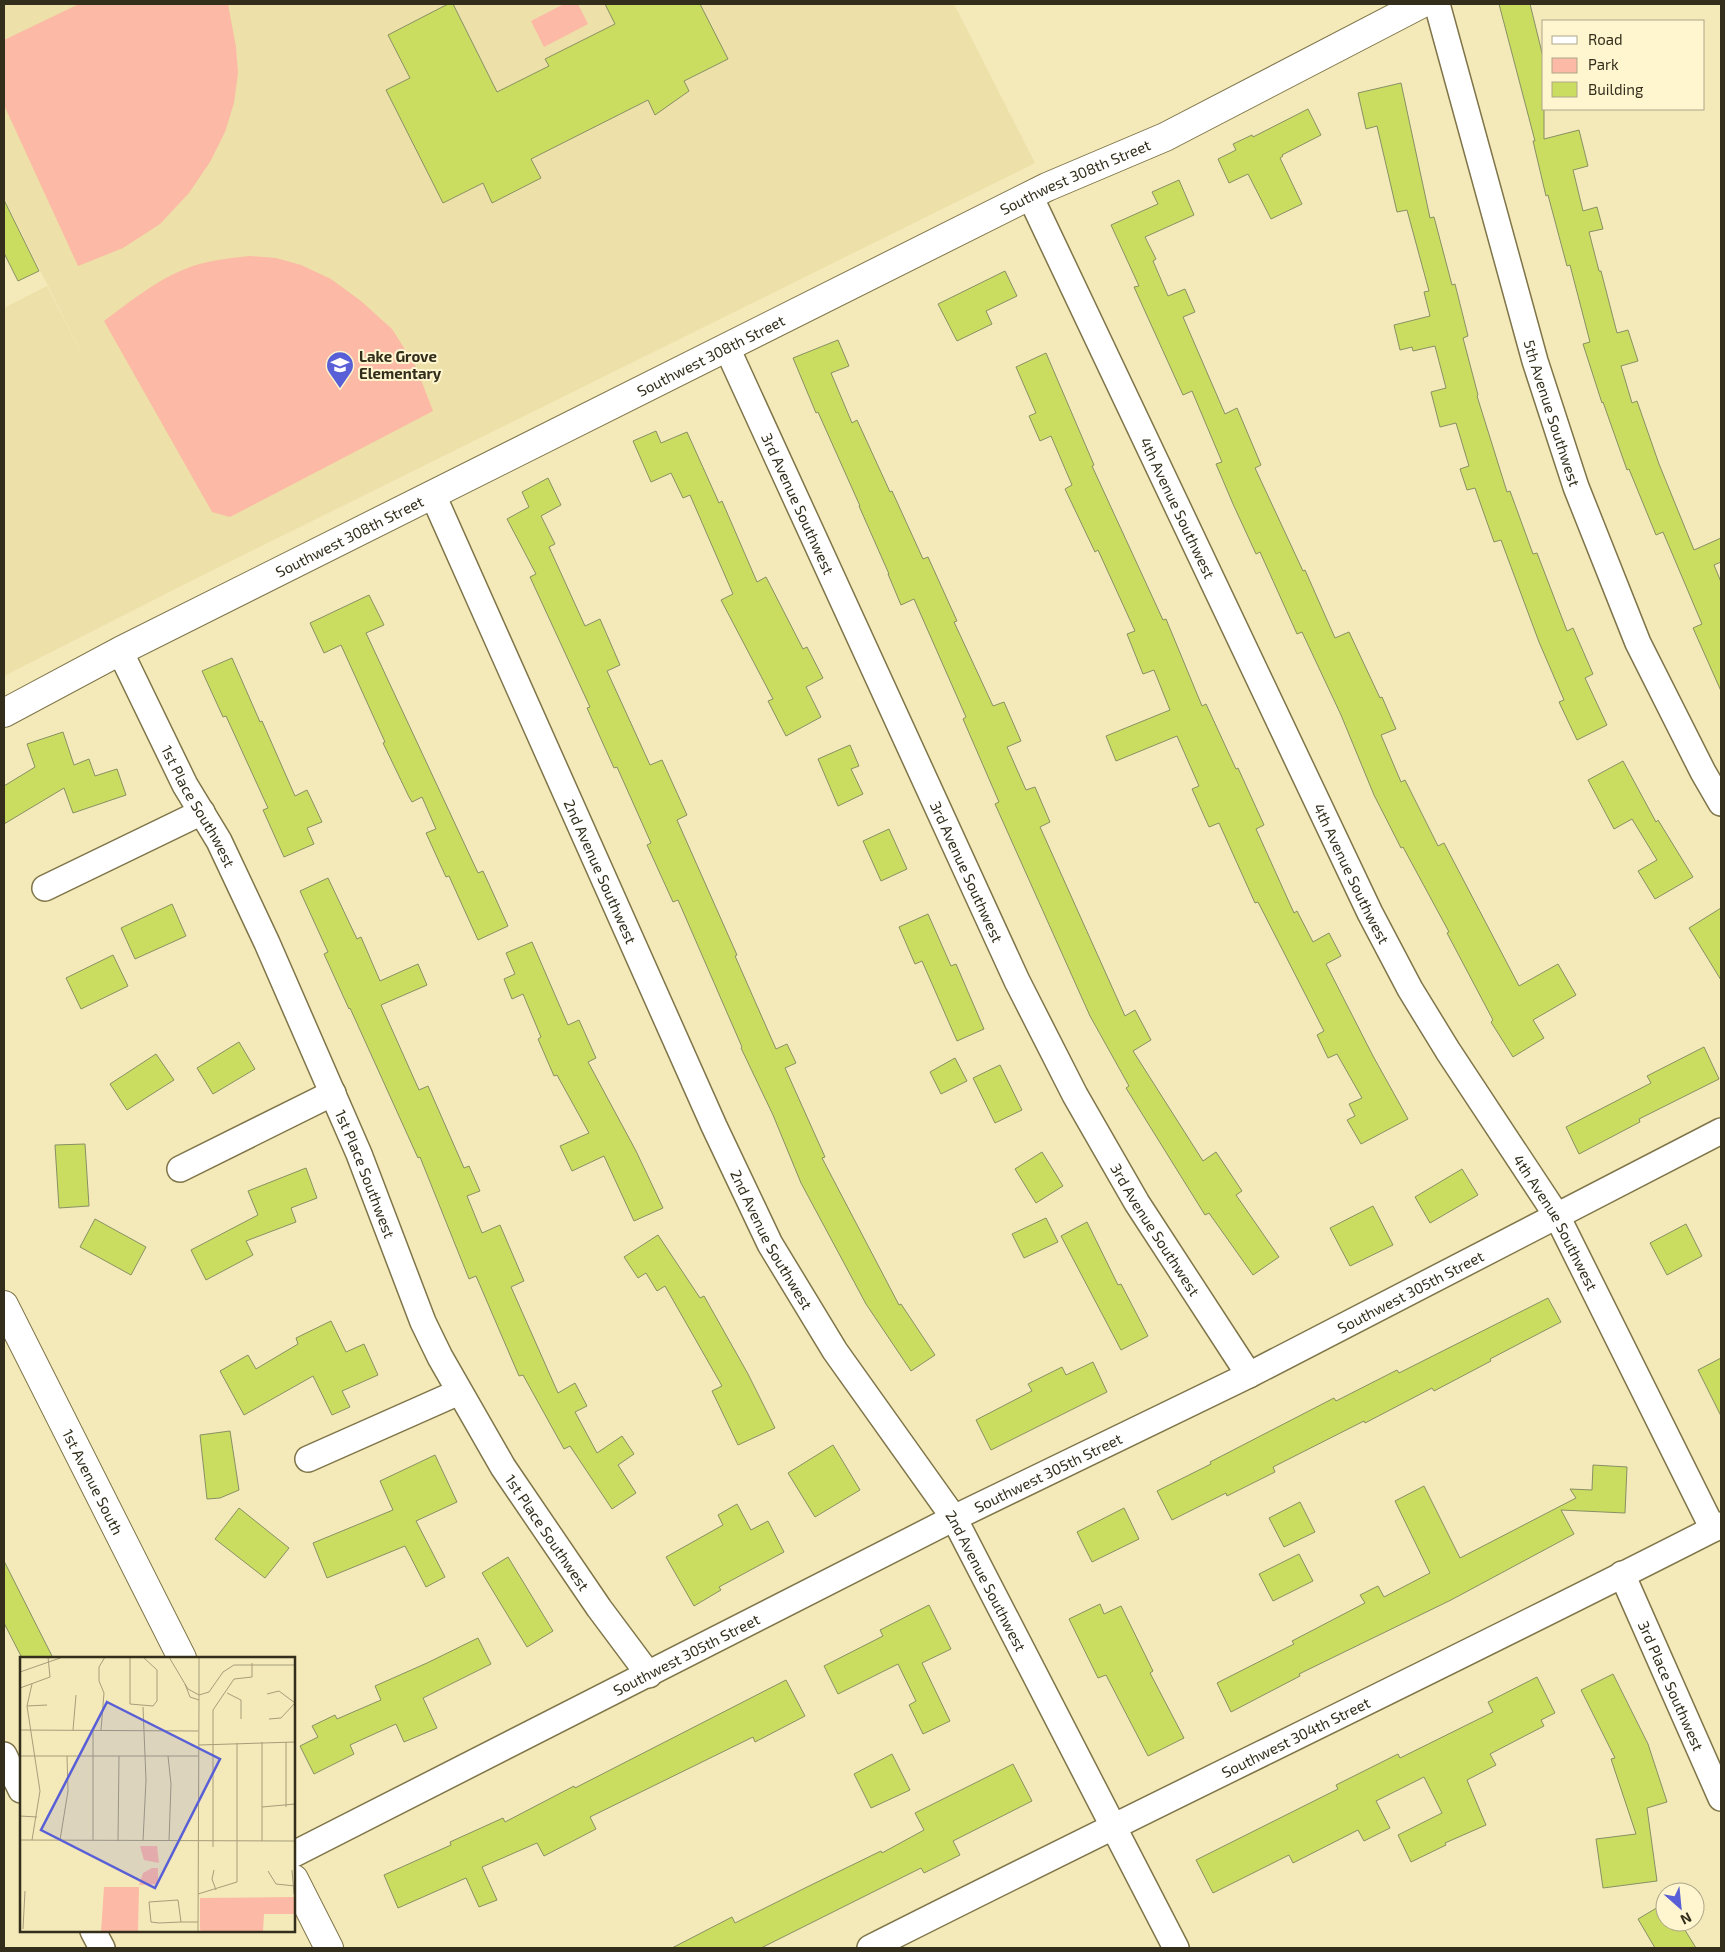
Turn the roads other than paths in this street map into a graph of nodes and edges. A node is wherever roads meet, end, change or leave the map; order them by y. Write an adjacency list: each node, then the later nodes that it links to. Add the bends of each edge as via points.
1 (1421, 4): 3 (street, Southwest 308th Street, via 1165,138)
2 (1437, 4): 8 (street, 5th Avenue Southwest, via 1535,361 1576,487 1638,643)
3 (1030, 196): 4 (street, Southwest 308th Street); 14 (street, 4th Avenue Southwest, via 1370,913 1443,1044)
4 (727, 348): 5 (street, Southwest 308th Street); 16 (street, 3rd Avenue Southwest, via 1021,989 1075,1095 1137,1202)
5 (433, 495): 6 (street, Southwest 308th Street); 19 (street, 2nd Avenue Southwest, via 714,1126 770,1244 835,1351)
6 (120, 651): 7 (street, Southwest 308th Street); 9 (street, 1st Place Southwest, via 185,785)
7 (4, 713)
8 (1721, 803)
9 (202, 812): 10 (street); 11 (street, 1st Place Southwest, via 235,873)
10 (45, 888)
11 (333, 1092): 13 (street); 17 (street, 1st Place Southwest, via 385,1218 423,1322)
12 (1721, 1131): 14 (street, Southwest 305th Street)
13 (180, 1169)
14 (1557, 1216): 16 (street, Southwest 305th Street); 20 (street, 4th Avenue Southwest)
15 (4, 1305): 22 (street, 1st Avenue South)
16 (1249, 1375): 19 (street, Southwest 305th Street)
17 (459, 1392): 18 (street); 23 (street, 1st Place Southwest, via 541,1525)
18 (308, 1459)
19 (954, 1518): 23 (street, Southwest 305th Street); 27 (street, 2nd Avenue Southwest)
20 (1717, 1527): 21 (street, Southwest 304th Street)
21 (1622, 1574): 26 (street, 3rd Place Southwest); 27 (street, Southwest 304th Street)
22 (181, 1657)
23 (649, 1675): 28 (street, Southwest 305th Street)
24 (4, 1755): 25 (street)
25 (20, 1788)
26 (1721, 1798)
27 (1113, 1826): 33 (street, Southwest 304th Street); 34 (street, 2nd Avenue Southwest)
28 (295, 1853)
29 (295, 1881): 32 (street)
30 (94, 1932): 31 (street)
31 (102, 1948)
32 (329, 1948)
33 (870, 1948)
34 (1176, 1948)

